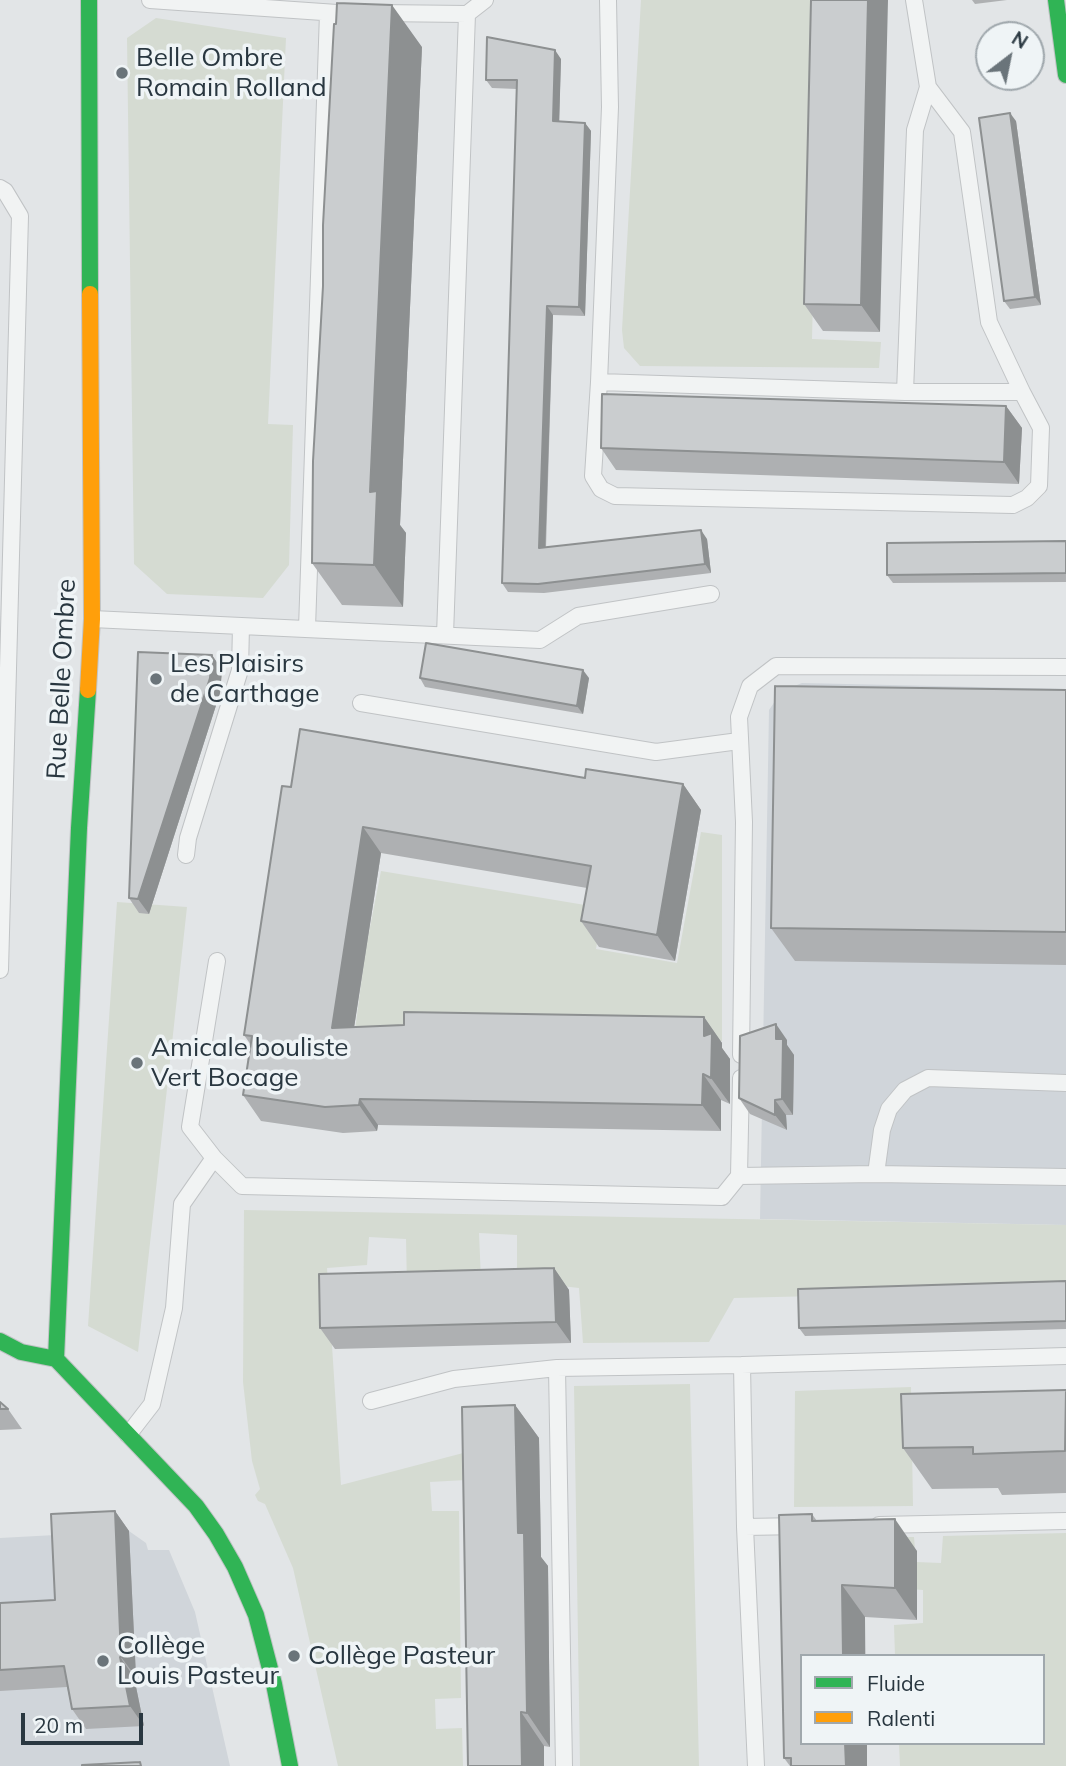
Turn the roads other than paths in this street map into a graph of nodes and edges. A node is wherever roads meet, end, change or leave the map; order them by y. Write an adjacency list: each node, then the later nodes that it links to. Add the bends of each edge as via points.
1 (89, 0): 16 (street, Rue Belle Ombre)
2 (150, 0): 7 (lane)
3 (485, 0): 8 (lane)
4 (608, 0): 12 (lane, via 610,107)
5 (914, 0): 10 (lane)
6 (1056, 0): 9 (street)
7 (328, 13): 8 (lane); 18 (lane)
8 (467, 14): 19 (lane)
9 (1066, 75)
10 (928, 87): 13 (lane, via 915,130); 14 (lane, via 962,132 989,322)
11 (0, 188): 25 (lane, via 20,216)
12 (599, 382): 13 (lane); 14 (lane, via 593,476 601,489 615,496 1013,505 1039,486 1041,428)
13 (905, 392): 14 (lane)
14 (1023, 392)
15 (711, 594): 19 (lane, via 578,616 540,640)
16 (92, 619): 17 (lane); 33 (street, Rue Belle Ombre)
17 (241, 626): 18 (lane); 23 (lane, via 240,670)
18 (307, 628): 19 (lane)
19 (445, 635)
20 (1066, 667): 22 (lane, via 776,666 750,686 739,717)
21 (361, 703): 22 (lane, via 656,752)
22 (739, 741): 29 (lane, via 744,822)
23 (186, 855)
24 (217, 961): 27 (lane, via 190,1126)
25 (0, 970)
26 (1066, 1083): 28 (lane, via 928,1079 905,1090 889,1109)
27 (214, 1157): 29 (lane, via 242,1186 722,1197); 37 (lane, via 182,1204 174,1308 152,1404)
28 (876, 1174): 29 (lane); 30 (lane)
29 (739, 1176)
30 (1066, 1177)
31 (0, 1341): 33 (street, via 21,1352)
32 (1066, 1356): 34 (lane)
33 (55, 1359): 37 (street)
34 (742, 1365): 35 (lane); 41 (lane)
35 (557, 1368): 36 (lane, via 453,1379); 43 (lane)
36 (371, 1401)
37 (128, 1435): 42 (street, via 196,1506 235,1567 256,1615)
38 (1066, 1521): 39 (lane)
39 (868, 1525)
40 (813, 1526): 41 (lane)
41 (746, 1527): 44 (lane)
42 (290, 1766)
43 (564, 1766)
44 (756, 1766)

